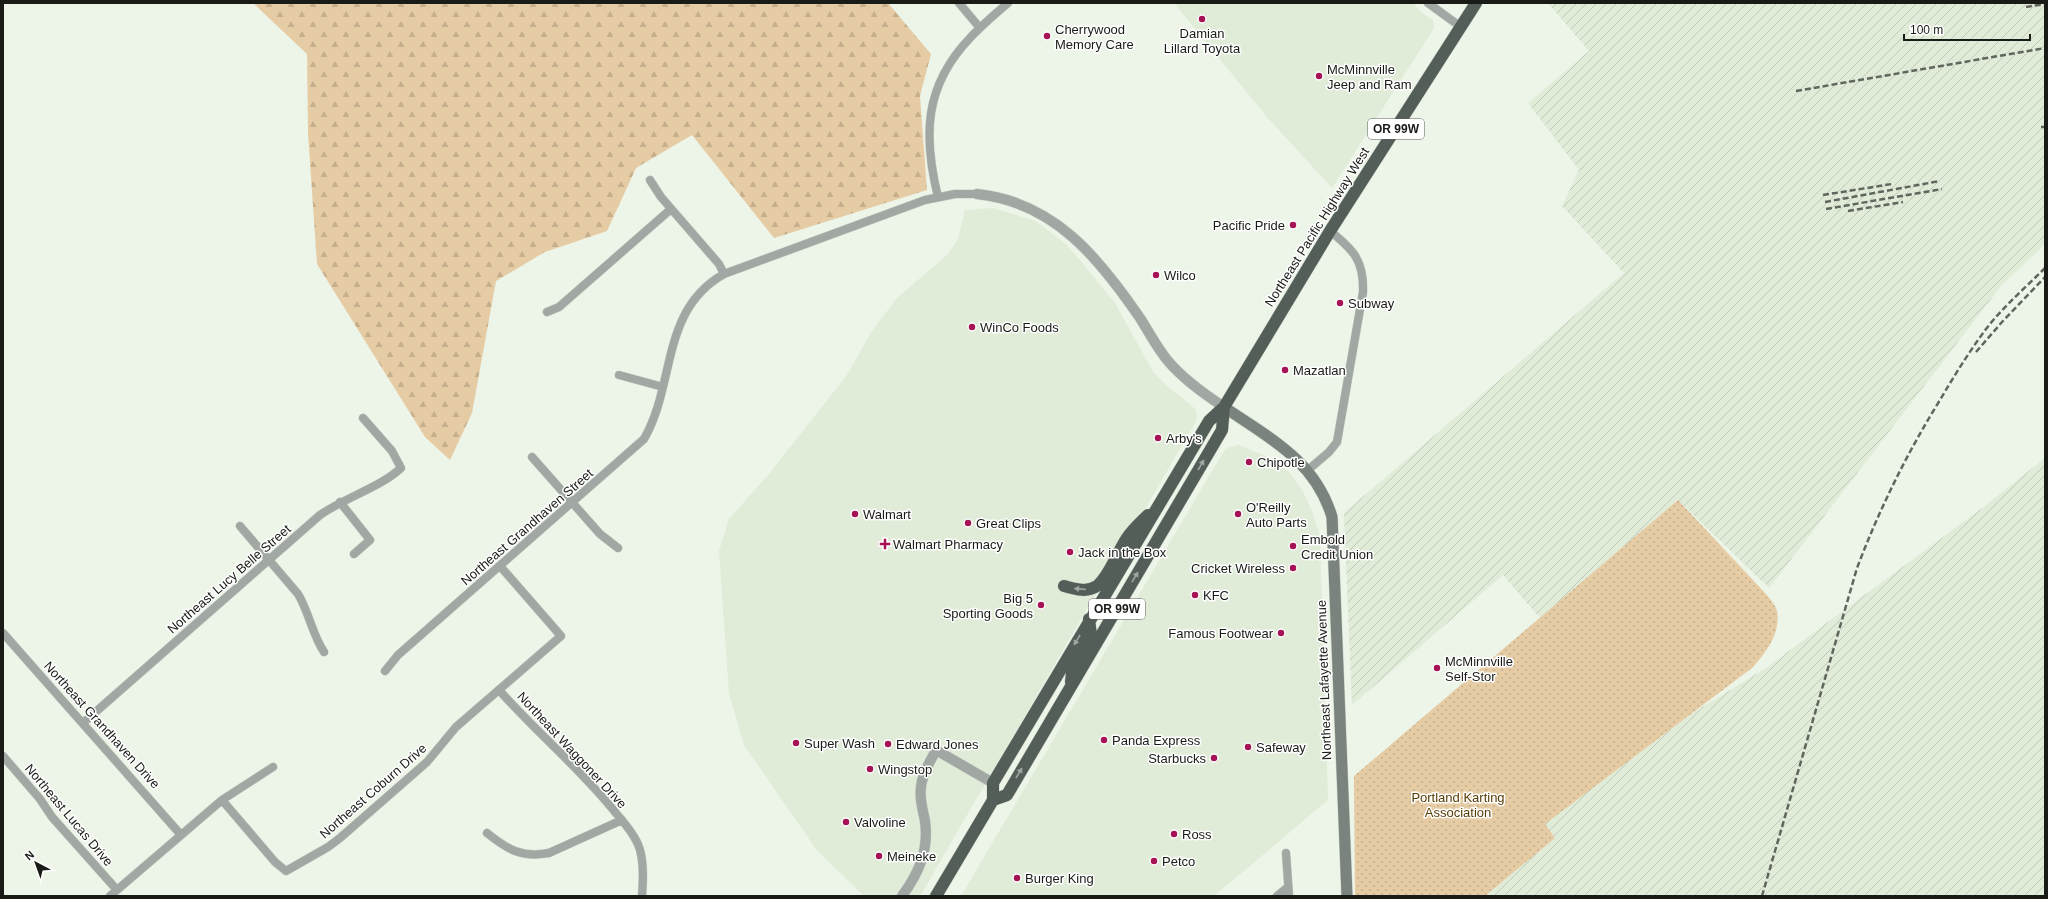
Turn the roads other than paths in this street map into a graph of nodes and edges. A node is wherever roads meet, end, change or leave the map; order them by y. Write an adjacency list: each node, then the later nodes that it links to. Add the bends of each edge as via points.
1 (959, 3): 6 (street)
2 (1008, 3): 6 (street)
3 (1428, 3): 5 (street)
4 (1476, 3): 5 (highway, Northeast Pacific Highway West / OR 99W)
5 (1461, 26): 11 (highway, Northeast Pacific Highway West / OR 99W)
6 (980, 28): 9 (street, via 958,51 934,95 928,128 930,158)
7 (650, 180): 10 (street)
8 (977, 194): 9 (street); 16 (street, via 995,196 1027,206 1044,214 1070,234 1122,293 1162,354 1176,370)
9 (938, 197): 12 (street, Northeast Grandhaven Street)
10 (671, 209): 12 (street, via 719,264); 13 (street, via 559,307)
11 (1330, 231): 16 (highway, Northeast Pacific Highway West / OR 99W); 19 (street, via 1345,243 1359,261 1363,292 1337,442)
12 (724, 274): 15 (street, Northeast Grandhaven Street, via 711,281 695,296 685,313)
13 (547, 312)
14 (619, 375): 15 (street)
15 (663, 387): 21 (street, Northeast Grandhaven Street, via 654,419 644,439)
16 (1224, 407): 19 (main road, Northeast Lafayette Avenue, via 1276,442); 22 (highway, Northeast Pacific Highway West / OR 99W, via 1208,421); 31 (highway, Northeast Pacific Highway West / OR 99W, one-way to 16, via 1222,430)
17 (363, 418): 20 (street, Northeast Lucy Belle Street, via 392,451 401,468)
18 (532, 457): 21 (street)
19 (1308, 470): 55 (main road, Northeast Lafayette Avenue, via 1326,499 1332,517)
20 (340, 502): 26 (street, via 370,540); 27 (street, Northeast Lucy Belle Street, via 320,515)
21 (573, 503): 25 (street, via 600,534); 28 (street, Northeast Grandhaven Street)
22 (1160, 503): 23 (highway, Northeast Pacific Highway West / OR 99W); 29 (highway, one-way to 29, via 1132,531 1097,586 1079,590)
23 (1150, 521): 30 (highway, Northeast Pacific Highway West / OR 99W); 31 (highway, via 1147,540 1109,604 1106,616)
24 (240, 526): 27 (street)
25 (618, 548)
26 (354, 554)
27 (269, 559): 33 (street, via 305,605 316,640); 37 (street, Northeast Lucy Belle Street)
28 (500, 566): 34 (street, Northeast Grandhaven Street, via 398,655); 36 (street, Northeast Coburn Drive, via 561,636)
29 (1064, 586)
30 (1089, 619): 35 (highway, via 1091,635 1073,664); 40 (highway, Northeast Pacific Highway West / OR 99W, one-way to 40)
31 (1109, 622): 35 (highway, Northeast Pacific Highway West / OR 99W)
32 (3, 633): 37 (street, Northeast Grandhaven Drive)
33 (324, 652)
34 (385, 671)
35 (1070, 687): 42 (highway, Northeast Pacific Highway West / OR 99W, one-way to 35, via 1006,795)
36 (499, 690): 41 (street, Northeast Coburn Drive, via 456,727 427,762 340,838 328,848 286,871 275,862); 43 (street, Northeast Waggoner Drive, via 586,778)
37 (83, 723): 45 (street, Northeast Grandhaven Drive)
38 (3, 756): 48 (street, Northeast Lucas Drive)
39 (273, 767): 41 (street)
40 (993, 783): 42 (highway); 51 (street, via 936,750 925,770 920,787 926,846 922,862)
41 (222, 800): 45 (street)
42 (993, 800): 52 (highway, Northeast Pacific Highway West / OR 99W)
43 (622, 820): 44 (street, via 549,853 538,855 509,850); 50 (street, Northeast Waggoner Drive, via 640,849 643,866)
44 (487, 833)
45 (181, 835): 48 (street)
46 (1286, 853): 47 (street)
47 (1288, 887): 53 (street); 54 (street)
48 (116, 890): 49 (street)
49 (110, 896)
50 (642, 896)
51 (902, 896)
52 (936, 896)
53 (1277, 896)
54 (1289, 896)
55 (1347, 896)

